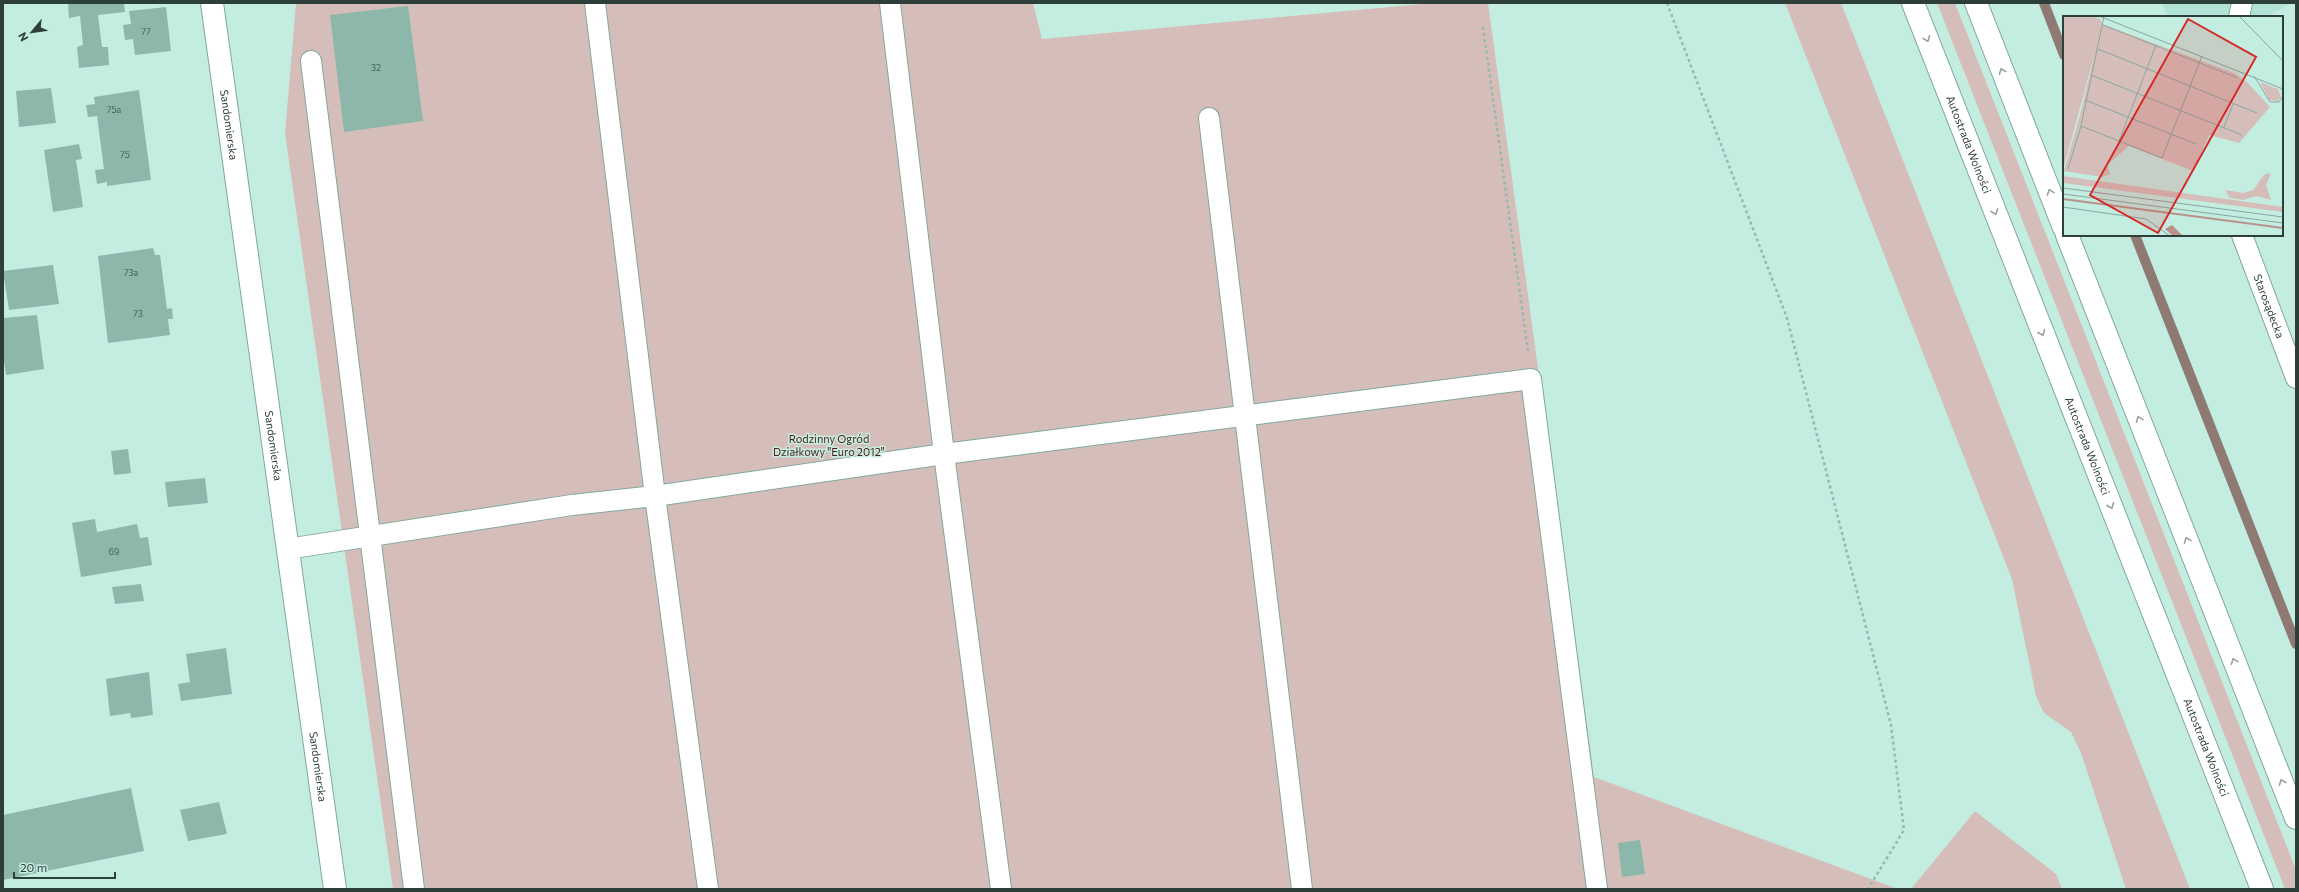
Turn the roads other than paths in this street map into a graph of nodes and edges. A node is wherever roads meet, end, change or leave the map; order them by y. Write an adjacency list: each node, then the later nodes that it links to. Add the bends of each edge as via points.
1 (212, 3): 18 (main road, Sandomierska)
2 (595, 3): 16 (lane)
3 (890, 3): 15 (lane)
4 (1913, 3): 26 (main road, Autostrada Wolności, one-way to 26)
5 (1976, 3): 10 (main road, one-way to 5)
6 (2242, 3): 7 (lane)
7 (2239, 16)
8 (311, 61): 17 (lane)
9 (1209, 118): 14 (lane)
10 (2063, 225)
11 (2067, 236): 19 (main road, one-way to 11)
12 (2242, 236): 13 (lane, Starosądecka)
13 (2296, 378)
14 (1244, 416): 15 (lane); 24 (lane); 25 (lane, via 1531,379)
15 (944, 454): 16 (lane); 23 (lane)
16 (655, 496): 17 (lane, via 572,505); 22 (lane)
17 (368, 536): 18 (lane); 21 (lane)
18 (287, 549): 20 (main road, Sandomierska)
19 (2296, 818)
20 (334, 889)
21 (414, 889)
22 (708, 889)
23 (1001, 889)
24 (1302, 889)
25 (1597, 889)
26 (2262, 889)

